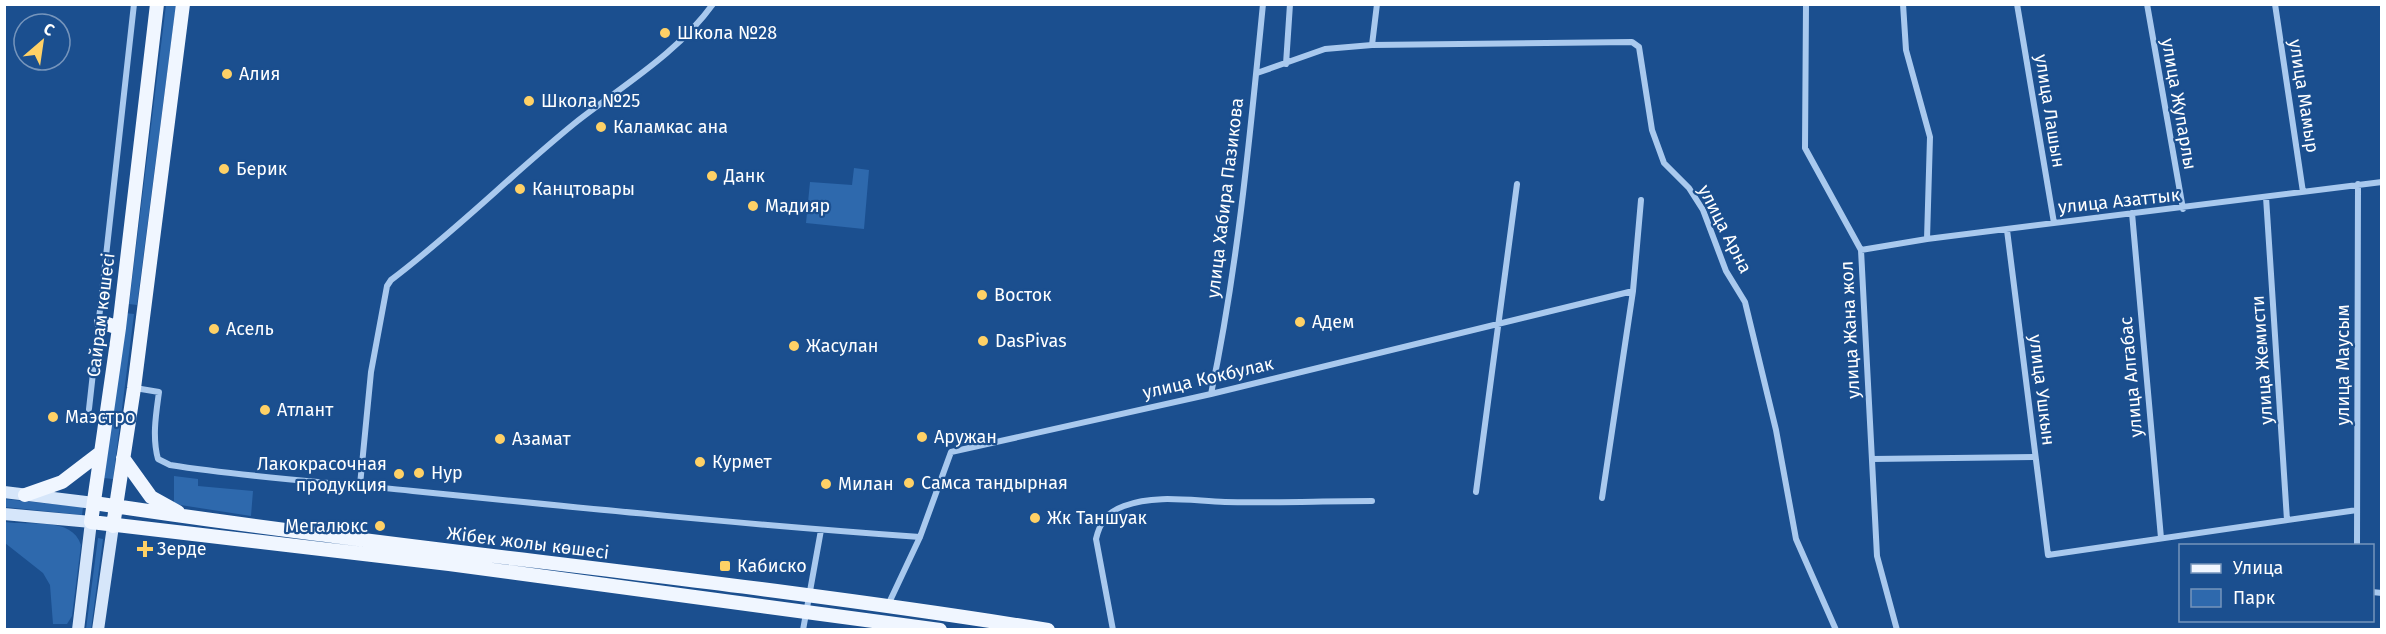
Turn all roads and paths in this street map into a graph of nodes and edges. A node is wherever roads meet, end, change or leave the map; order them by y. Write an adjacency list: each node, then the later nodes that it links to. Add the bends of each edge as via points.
1 (134, 4): 31 (street)
2 (157, 4): 29 (main road, Сайрам көшесі)
3 (183, 4): 30 (main road)
4 (713, 4): 41 (street, via 698,26 573,125 391,280 371,372)
5 (1263, 4): 15 (street, улица Хабира Пазикова)
6 (1290, 4): 14 (street)
7 (1377, 4): 13 (street)
8 (1806, 4): 27 (street, улица Жана жол, via 1805,148)
9 (1903, 4): 26 (street, via 1906,50 1930,137)
10 (2018, 4): 24 (street, улица Лашын)
11 (2146, 4): 22 (street, улица Жупарлы)
12 (2275, 4): 19 (street, улица Мамыр)
13 (1372, 45): 14 (street, улица Арна, via 1325,49); 67 (street, улица Арна, via 1632,42 1639,47 1652,130 1664,163 1689,188 1703,210 1726,271 1745,302 1776,430 1796,539)
14 (1286, 64): 15 (street, улица Арна)
15 (1257, 73): 35 (street, улица Хабира Пазикова, via 1242,200)
16 (2382, 182): 18 (street, улица Азаттык)
17 (1517, 184): 32 (street)
18 (2358, 184): 19 (street, улица Азаттык); 49 (street, улица Маусым)
19 (2303, 192): 20 (street, улица Азаттык)
20 (2266, 197): 22 (street, улица Азаттык); 52 (street, улица Жемисти)
21 (1641, 200): 28 (street)
22 (2182, 209): 23 (street, улица Азаттык)
23 (2132, 213): 24 (street, улица Азаттык); 57 (street, улица Алгабас)
24 (2054, 223): 25 (street, улица Азаттык)
25 (2007, 230): 26 (street, улица Азаттык); 38 (street, улица Ушкын)
26 (1927, 239): 27 (street, улица Азаттык)
27 (1861, 250): 40 (street, улица Жана жол)
28 (1633, 291): 32 (street, улица Кокбулак); 45 (street)
29 (121, 306): 30 (main road); 33 (main road, Сайрам көшесі)
30 (144, 309): 34 (main road)
31 (101, 322): 33 (main road); 36 (street)
32 (1497, 323): 35 (street, улица Кокбулак); 43 (street)
33 (119, 328): 37 (main road, Сайрам көшесі)
34 (134, 388): 39 (main road); 41 (street, via 159,392 156,451 163,463 259,478)
35 (1210, 394): 56 (street, улица Кокбулак, via 951,452)
36 (89, 409)
37 (100, 453): 44 (main road, via 62,482); 47 (main road, Сайрам көшесі)
38 (2036, 457): 40 (street); 57 (street, улица Ушкын, via 2048,555)
39 (123, 458): 48 (main road); 51 (main road, via 151,497)
40 (1872, 459): 68 (street, улица Жана жол, via 1877,556)
41 (360, 485): 55 (street)
42 (4, 492): 44 (main road, Жібек жолы көшесі)
43 (1476, 492)
44 (25, 495): 47 (main road, Жібек жолы көшесі)
45 (1602, 498)
46 (1372, 501): 66 (street, via 1223,502 1176,498 1125,506 1107,515 1096,539)
47 (93, 503): 48 (main road, Жібек жолы көшесі); 53 (main road, Сайрам көшесі)
48 (116, 506): 51 (main road, Жібек жолы көшесі); 54 (main road)
49 (2357, 510): 52 (street); 58 (street, улица Маусым)
50 (4, 514): 53 (main road, Жібек жолы көшесі)
51 (188, 517): 59 (main road, Жібек жолы көшесі)
52 (2287, 520): 57 (street)
53 (91, 522): 54 (main road, Жібек жолы көшесі); 61 (main road, Сайрам көшесі)
54 (113, 526): 59 (main road, Жібек жолы көшесі); 62 (main road)
55 (821, 530): 56 (street); 59 (street)
56 (920, 537): 60 (street, улица Кокбулак)
57 (2161, 538)
58 (2357, 544)
59 (807, 603): 60 (main road, Жібек жолы көшесі); 63 (street); 64 (main road, Жібек жолы көшесі)
60 (887, 606): 65 (main road, Жібек жолы көшесі)
61 (78, 630)
62 (98, 630)
63 (803, 630)
64 (940, 630)
65 (1048, 630)
66 (1113, 630)
67 (1836, 630)
68 (1897, 630)

